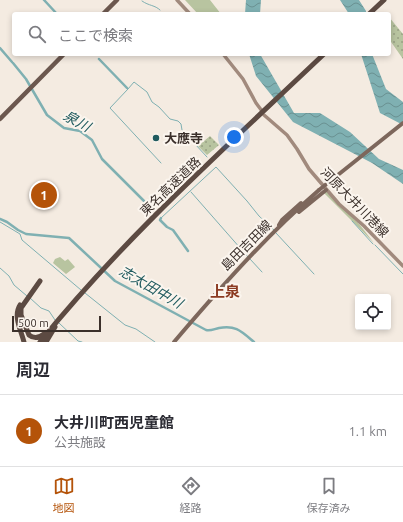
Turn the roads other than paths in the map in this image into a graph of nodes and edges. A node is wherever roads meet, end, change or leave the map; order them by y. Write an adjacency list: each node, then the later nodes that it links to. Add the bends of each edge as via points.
1 (117, 0): 4 (highway)
2 (177, 0): 5 (main road)
3 (380, 2): 6 (highway)
4 (105, 12)
5 (188, 12)
6 (370, 12)
7 (62, 56): 10 (highway)
8 (225, 56): 12 (main road, 河原大井川港線, via 243,79 263,113 287,135)
9 (324, 56): 15 (highway, 東名高速道路, via 162,208)
10 (0, 119)
11 (403, 123): 13 (main road, 島田吉田線, bridge)
12 (326, 190): 13 (main road); 14 (main road, 河原大井川港線)
13 (305, 203): 20 (main road, 島田吉田線, via 244,262)
14 (403, 266)
15 (56, 324): 16 (highway, via 36,338 29,335 25,327 21,308 40,281 17,312); 17 (highway, 東名高速道路); 18 (highway, 東名高速道路); 19 (highway)
16 (24, 342)
17 (40, 342)
18 (43, 342)
19 (46, 342)
20 (173, 342)

